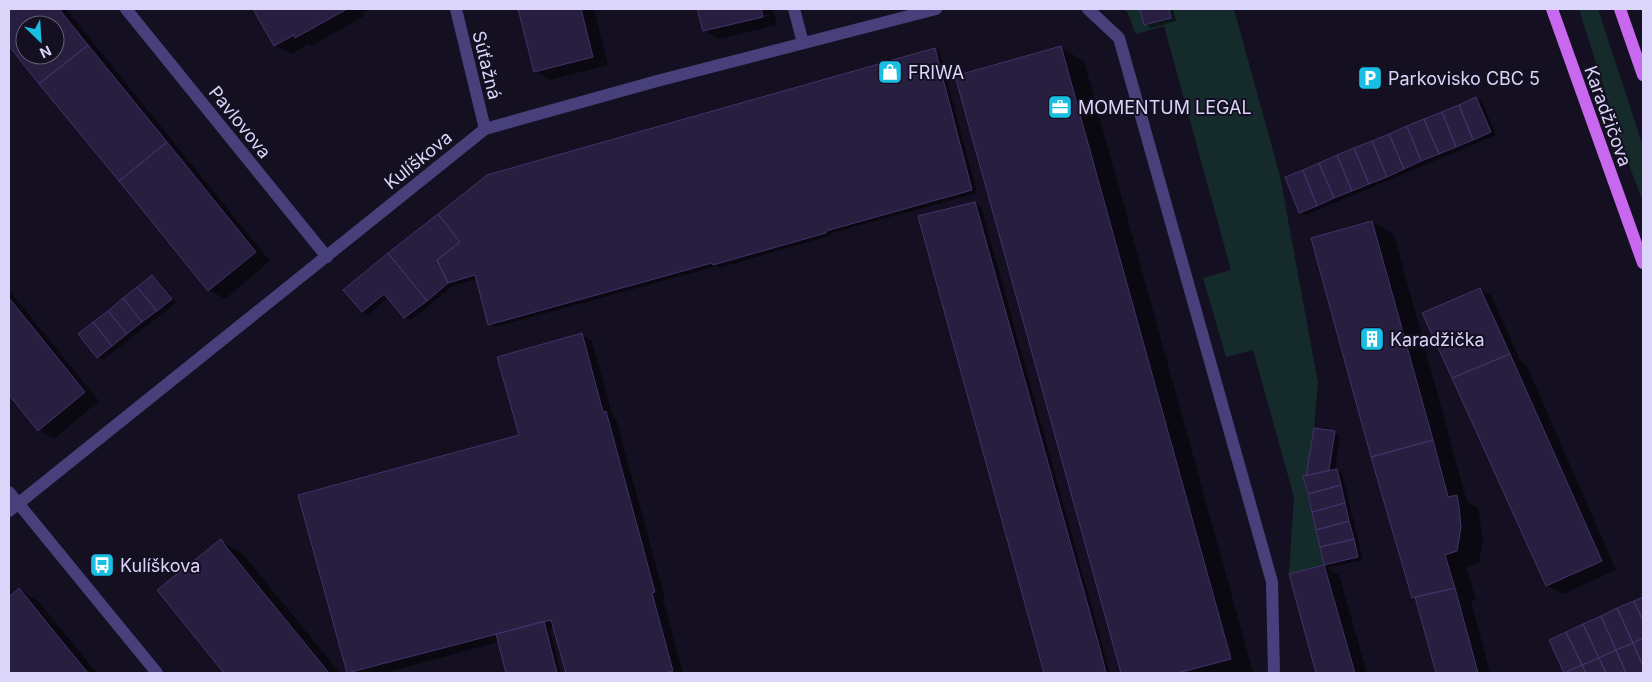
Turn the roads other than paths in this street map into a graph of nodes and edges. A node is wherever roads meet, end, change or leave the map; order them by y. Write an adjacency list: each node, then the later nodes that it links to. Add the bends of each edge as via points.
1 (126, 9): 12 (street, Pavlovova)
2 (456, 9): 11 (street, Súťažná)
3 (794, 9): 9 (street)
4 (936, 9): 8 (street, Kulíškova)
5 (1088, 9): 17 (street, via 1119,38 1272,582)
6 (1552, 9): 13 (main road, Karadžičova)
7 (1620, 9): 10 (main road)
8 (899, 13): 9 (street, Kulíškova)
9 (803, 43): 11 (street, Kulíškova)
10 (1643, 74)
11 (485, 129): 12 (street, Kulíškova)
12 (328, 257): 15 (street, Kulíškova)
13 (1643, 263)
14 (9, 492): 15 (street)
15 (13, 507): 16 (street)
16 (156, 673)
17 (1274, 673)

